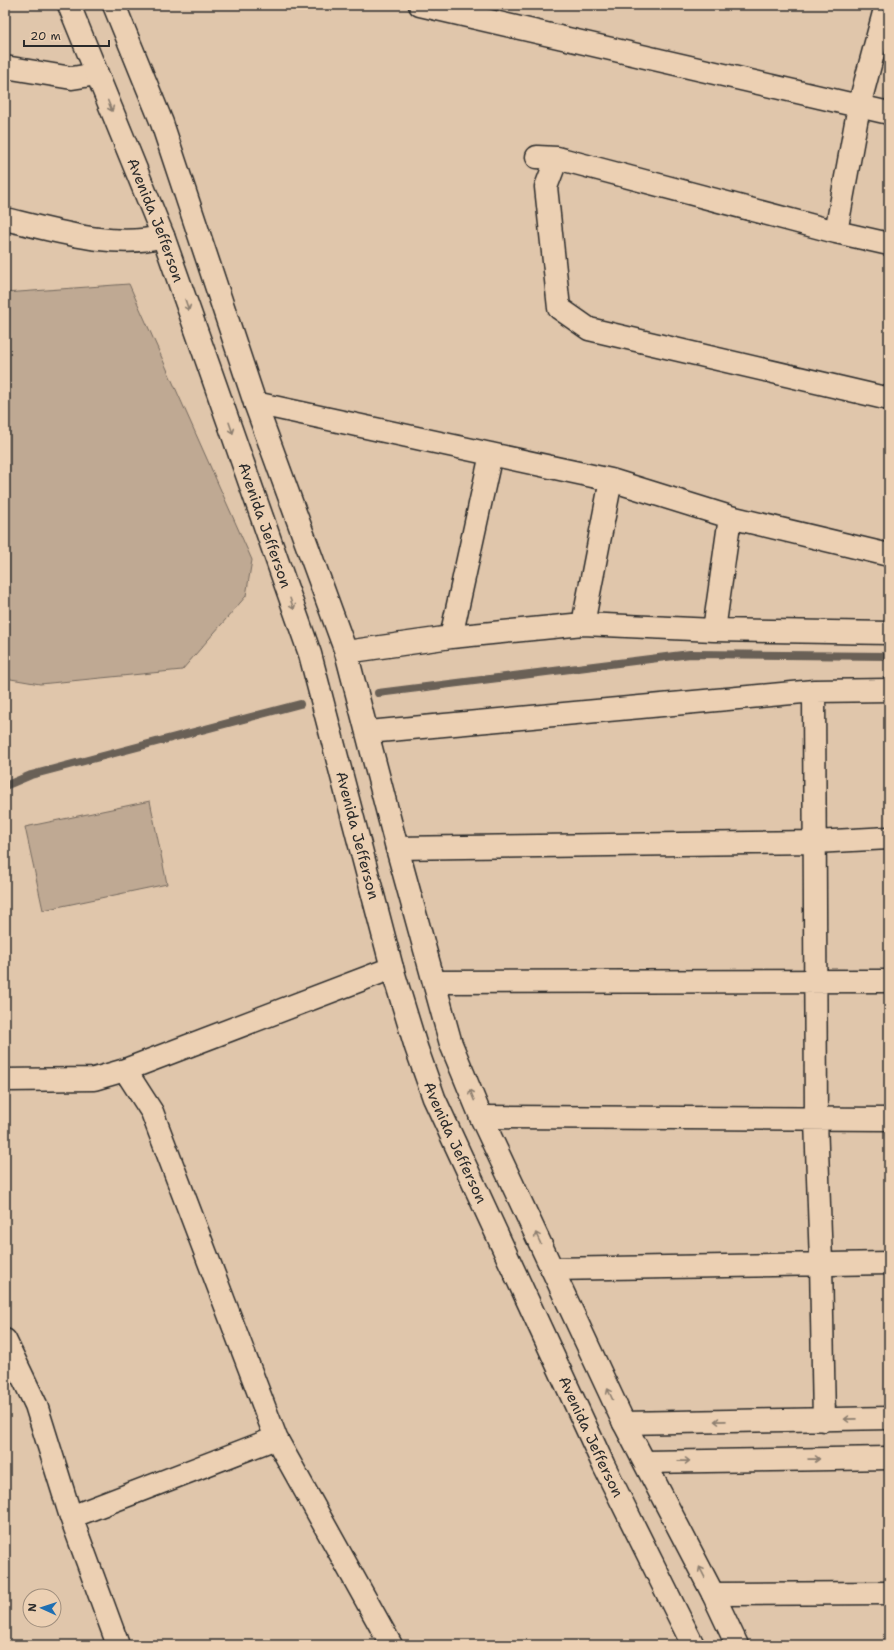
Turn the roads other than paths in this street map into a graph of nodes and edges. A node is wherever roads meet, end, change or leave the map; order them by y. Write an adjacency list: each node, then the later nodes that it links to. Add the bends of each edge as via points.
1 (69, 5): 6 (street, Avenida Jefferson)
2 (114, 5): 14 (street, Avenida Jefferson, via 162,123)
3 (420, 5): 7 (street)
4 (886, 5): 7 (street)
5 (5, 67): 6 (street, via 72,78)
6 (97, 74): 11 (street, Avenida Jefferson, one-way to 11)
7 (859, 106): 8 (street); 10 (street)
8 (889, 113)
9 (5, 220): 11 (street, via 111,241 135,242)
10 (836, 232): 12 (street); 13 (street, via 547,158 546,187 559,308 588,329)
11 (163, 236): 30 (street, Avenida Jefferson, one-way to 30, via 310,654)
12 (889, 244)
13 (889, 399)
14 (255, 403): 15 (street); 23 (street, Avenida Jefferson)
15 (491, 454): 16 (street); 22 (street)
16 (611, 480): 17 (street); 19 (street)
17 (730, 517): 18 (street); 20 (street)
18 (889, 555)
19 (583, 624): 20 (street); 22 (street)
20 (714, 630): 21 (street)
21 (889, 633)
22 (451, 637): 23 (street)
23 (346, 652): 26 (street, Avenida Jefferson)
24 (889, 690): 25 (street)
25 (814, 691): 26 (street); 28 (street)
26 (368, 732): 29 (street, Avenida Jefferson)
27 (889, 838): 28 (street)
28 (815, 842): 29 (street); 32 (street)
29 (397, 848): 31 (street, Avenida Jefferson)
30 (392, 968): 34 (street); 54 (street, Avenida Jefferson, via 423,1069 456,1149 604,1466)
31 (434, 982): 32 (street); 36 (street, Avenida Jefferson, one-way to 31, via 451,1044)
32 (816, 982): 33 (street); 38 (street)
33 (889, 982)
34 (124, 1070): 35 (street, via 94,1079); 46 (street, via 152,1112)
35 (5, 1080)
36 (481, 1117): 38 (street); 41 (street, Avenida Jefferson, one-way to 36)
37 (889, 1119): 38 (street)
38 (816, 1120): 39 (street)
39 (822, 1263): 40 (street); 41 (street); 44 (street)
40 (889, 1263)
41 (552, 1269): 45 (street, Avenida Jefferson, one-way to 41)
42 (5, 1340): 49 (street, via 36,1405)
43 (889, 1418): 44 (street, one-way to 44)
44 (824, 1420): 45 (street, one-way to 45)
45 (624, 1423): 48 (street, Avenida Jefferson)
46 (276, 1438): 49 (street); 53 (street)
47 (889, 1458): 48 (street, one-way to 47)
48 (645, 1462): 51 (street, Avenida Jefferson, one-way to 48)
49 (71, 1517): 52 (street)
50 (889, 1593): 51 (street)
51 (713, 1594): 55 (street, Avenida Jefferson)
52 (118, 1645)
53 (391, 1645)
54 (693, 1645)
55 (737, 1645)

